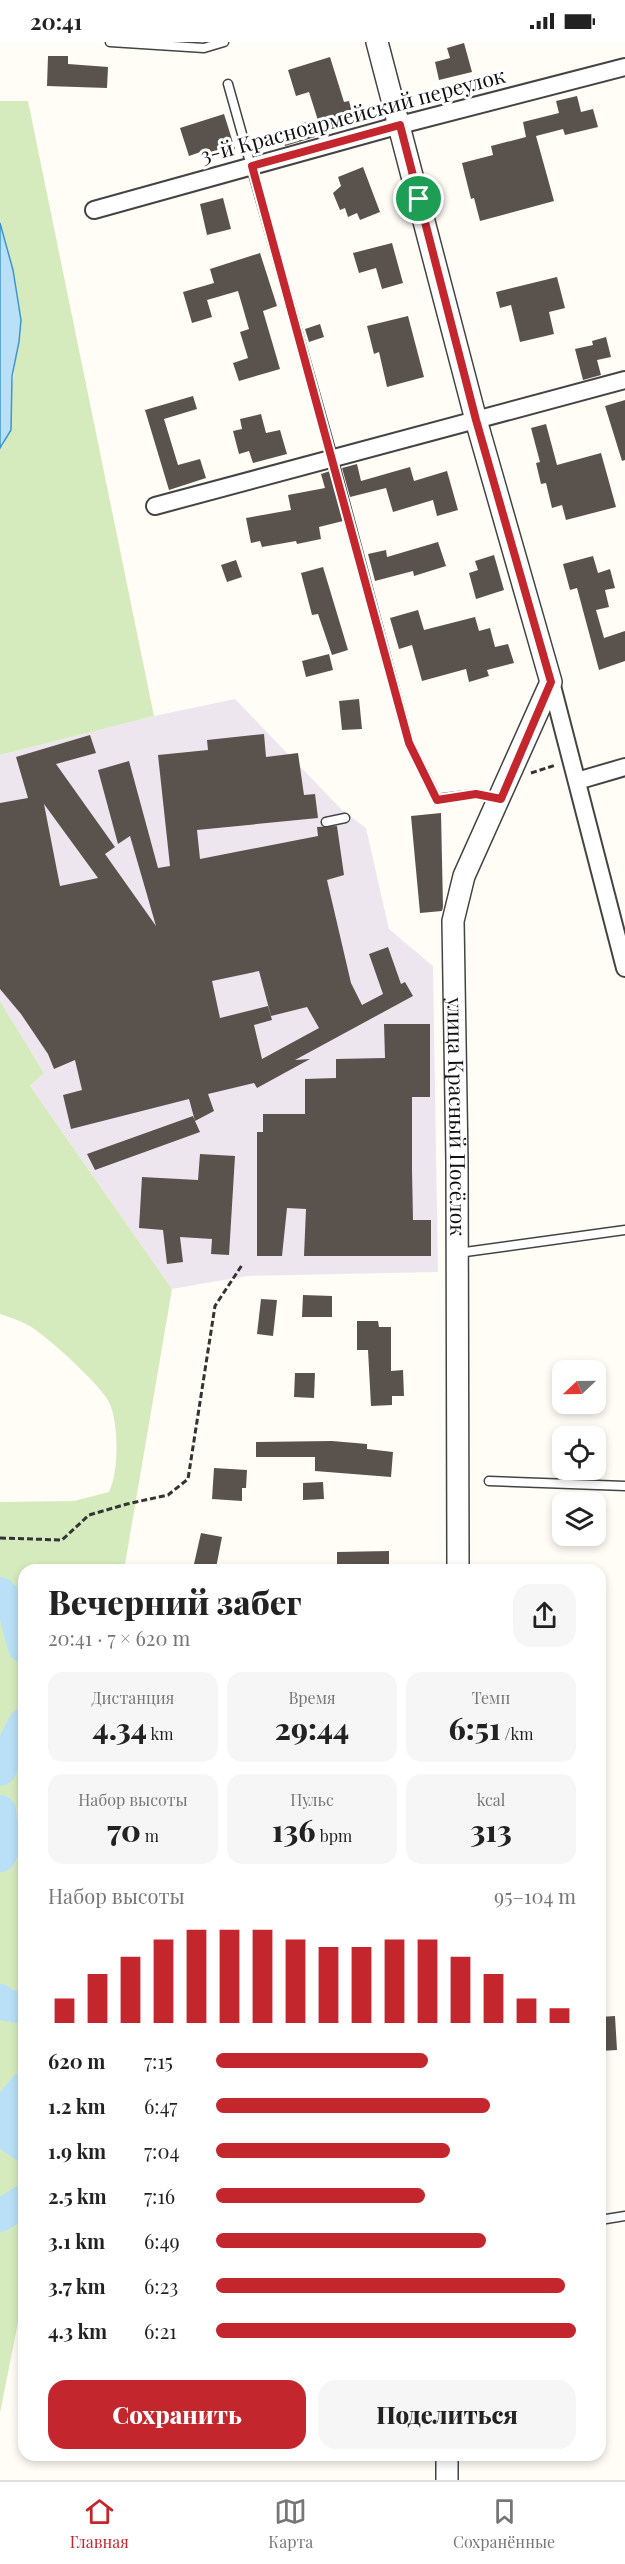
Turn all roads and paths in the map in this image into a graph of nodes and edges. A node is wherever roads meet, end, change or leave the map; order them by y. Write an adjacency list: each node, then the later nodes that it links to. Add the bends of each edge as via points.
1 (110, 42): 2 (lane, via 204,48)
2 (225, 42)
3 (377, 42): 6 (street)
4 (625, 67): 6 (street, 3-й Красноармейский переулок)
5 (228, 84): 7 (lane)
6 (400, 125): 7 (street, 3-й Красноармейский переулок); 10 (street)
7 (252, 166): 8 (street, 3-й Красноармейский переулок); 11 (lane)
8 (94, 210)
9 (625, 380): 10 (street)
10 (476, 420): 11 (street); 13 (street)
11 (333, 458): 12 (street); 18 (lane, via 409,743 422,770 437,800 476,794)
12 (155, 506)
13 (551, 682): 14 (street); 18 (street, улица Красный Посёлок)
14 (572, 760): 16 (path); 17 (street)
15 (625, 767): 17 (street)
16 (521, 776)
17 (577, 782): 21 (street)
18 (501, 799): 23 (street, улица Красный Посёлок, via 464,876 453,921)
19 (345, 818): 20 (lane)
20 (326, 822)
21 (625, 968)
22 (625, 1230): 23 (lane)
23 (458, 1254): 28 (street, улица Красный Посёлок)
24 (242, 1265): 27 (path, via 215,1306 188,1479 168,1496 89,1515 62,1540)
25 (489, 1481): 26 (lane)
26 (625, 1486)
27 (0, 1538)
28 (459, 1564)
29 (625, 2216): 30 (lane)
30 (606, 2219)
31 (447, 2461): 32 (street)
32 (447, 2480)

